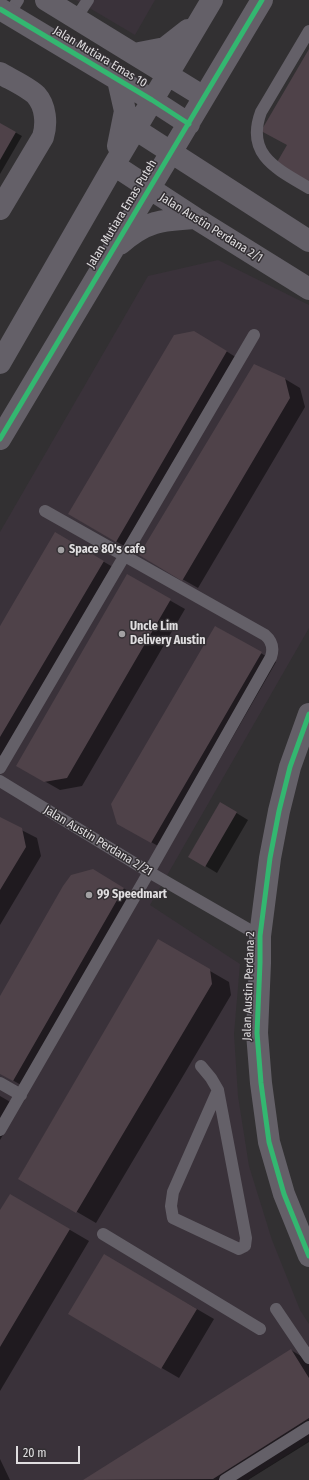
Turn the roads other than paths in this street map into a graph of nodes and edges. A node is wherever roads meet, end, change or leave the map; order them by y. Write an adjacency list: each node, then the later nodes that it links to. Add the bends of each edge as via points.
1 (46, 0): 6 (street, Jalan Mutiara Emas 10)
2 (88, 0): 6 (lane)
3 (262, 0): 12 (street, Jalan Mutiara Emas Puteh)
4 (9, 8): 11 (street, Jalan Mutiara Emas 10)
5 (208, 8): 8 (street, via 182,35 165,48); 10 (street)
6 (76, 18): 8 (street, Jalan Mutiara Emas 10)
7 (309, 31): 20 (lane, via 261,112 256,135 258,147 275,168)
8 (134, 54): 10 (street, Jalan Mutiara Emas 10)
9 (0, 73): 21 (street, via 34,94 43,108 45,119 42,137)
10 (167, 75): 12 (street, Jalan Mutiara Emas 10); 13 (street)
11 (118, 80): 13 (street, Jalan Mutiara Emas 10); 17 (street, via 125,110)
12 (204, 97): 14 (street, Jalan Mutiara Emas Puteh)
13 (152, 100): 14 (street, Jalan Mutiara Emas 10); 15 (street)
14 (189, 124): 16 (street, Jalan Mutiara Emas Puteh); 18 (street, via 193,147)
15 (135, 129): 16 (street); 17 (street)
16 (171, 152): 18 (street); 19 (street, Jalan Mutiara Emas Puteh)
17 (114, 165): 19 (street, Jalan Austin Perdana 2/1); 27 (street)
18 (212, 179): 23 (street)
19 (149, 188): 22 (street, Jalan Austin Perdana 2/1); 24 (street, Jalan Mutiara Emas Puteh)
20 (309, 188)
21 (0, 209)
22 (195, 218): 24 (street, via 151,223 132,233); 25 (street, Jalan Austin Perdana 2/1)
23 (309, 241)
24 (111, 252): 28 (street, Jalan Mutiara Emas Puteh)
25 (309, 289)
26 (254, 335): 30 (lane)
27 (0, 363)
28 (0, 439)
29 (45, 511): 30 (lane)
30 (124, 556): 32 (lane); 34 (lane, via 265,635 270,639 273,651)
31 (309, 714): 35 (street, Jalan Austin Perdana 2, via 290,767 279,810)
32 (0, 768)
33 (0, 781): 34 (lane, Jalan Austin Perdana 2/21)
34 (149, 872): 35 (lane, Jalan Austin Perdana 2/21); 39 (lane)
35 (260, 936): 42 (street, Jalan Austin Perdana 2, via 257,1033 260,1084 269,1142 284,1194)
36 (201, 1066): 38 (lane)
37 (0, 1083): 39 (lane)
38 (218, 1090): 38 (lane, via 172,1192 171,1206 173,1218 239,1249 245,1246 246,1238)
39 (20, 1095): 40 (lane)
40 (0, 1130)
41 (103, 1234): 44 (lane)
42 (309, 1256)
43 (276, 1309): 45 (lane)
44 (260, 1329)
45 (309, 1358)
46 (309, 1427): 47 (lane)
47 (225, 1480)

